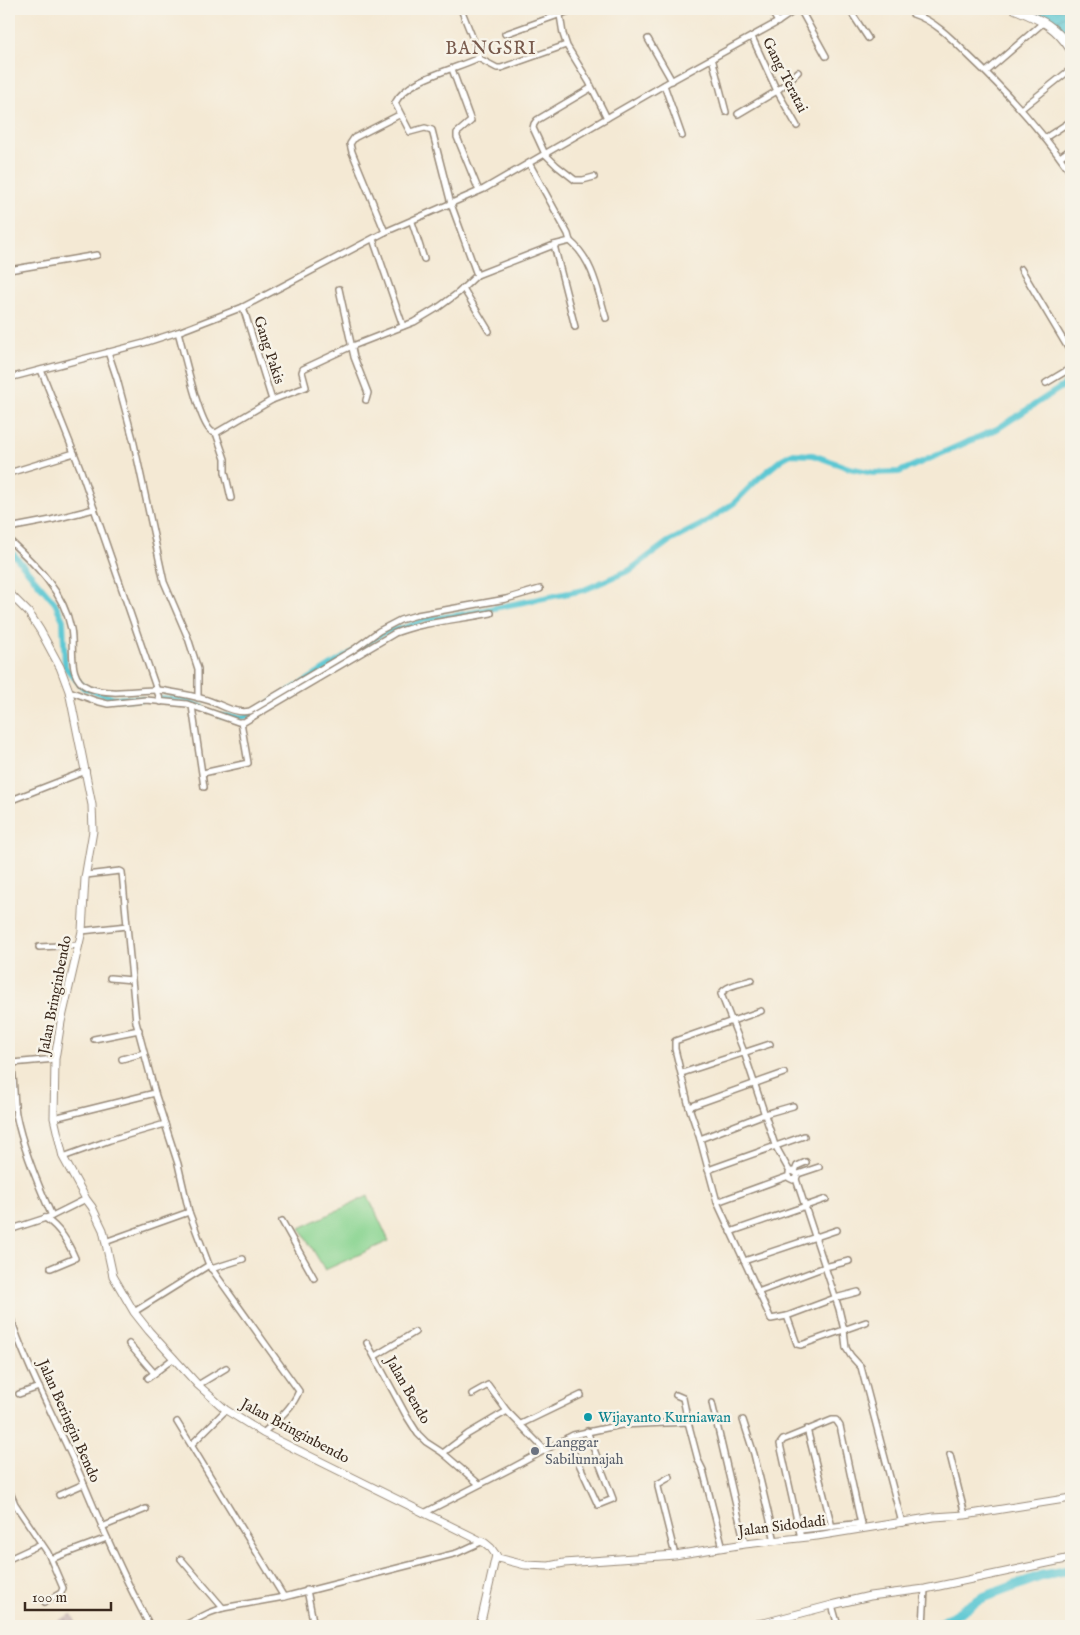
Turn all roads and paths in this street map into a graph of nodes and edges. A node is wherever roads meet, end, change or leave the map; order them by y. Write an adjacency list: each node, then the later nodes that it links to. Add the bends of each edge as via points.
1 (461, 9): 19 (street)
2 (575, 9): 7 (street)
3 (770, 9): 10 (street)
4 (799, 9): 10 (street); 18 (street)
5 (849, 9): 14 (street)
6 (1015, 9): 11 (main road)
7 (566, 10): 9 (street)
8 (913, 14): 24 (street, via 948,36)
9 (560, 15): 12 (street); 16 (street)
10 (778, 22): 13 (street)
11 (1045, 22): 17 (main road); 24 (street)
12 (505, 34)
13 (752, 36): 20 (street); 28 (street, Gang Teratai)
14 (868, 38)
15 (648, 39): 25 (street)
16 (566, 45): 19 (street, via 501,68); 27 (street)
17 (1071, 50)
18 (826, 56)
19 (478, 58): 21 (street)
20 (712, 58): 25 (street); 30 (street)
21 (452, 69): 32 (street, via 423,79 398,98 395,103); 44 (street, via 472,122 457,132 457,138)
22 (1071, 69): 29 (street)
23 (798, 72): 28 (street)
24 (986, 72): 29 (street)
25 (672, 81): 26 (street)
26 (664, 85): 33 (street); 36 (street)
27 (592, 88): 33 (street); 39 (street, via 534,124)
28 (777, 91): 31 (street); 35 (street, Gang Teratai)
29 (1021, 109): 37 (street)
30 (726, 112)
31 (738, 114)
32 (400, 115): 45 (street, via 410,132 424,128 432,130); 47 (street, via 354,138 350,144)
33 (607, 118): 39 (street)
34 (1071, 120): 37 (street)
35 (797, 126)
36 (682, 136)
37 (1045, 138): 40 (street)
38 (1071, 149): 40 (street)
39 (546, 154): 41 (street); 43 (street, via 575,180)
40 (1060, 157): 42 (street)
41 (529, 163): 44 (street); 49 (street)
42 (1071, 173)
43 (594, 177)
44 (479, 191): 45 (street)
45 (451, 204): 46 (street); 55 (street)
46 (412, 222): 47 (street); 52 (street)
47 (385, 232): 48 (street)
48 (374, 240): 58 (street); 60 (street)
49 (570, 241): 50 (street); 59 (street, via 585,256)
50 (554, 245): 55 (street); 61 (street)
51 (97, 255): 54 (street)
52 (424, 259)
53 (1021, 269): 66 (street)
54 (9, 270)
55 (477, 275): 56 (street)
56 (463, 288): 60 (street, via 440,307); 62 (street)
57 (339, 289): 64 (street)
58 (242, 307): 63 (street); 72 (street, Gang Pakis)
59 (606, 318)
60 (403, 326): 64 (street)
61 (575, 327)
62 (489, 331)
63 (178, 332): 65 (street); 74 (street, via 199,406 208,428)
64 (352, 346): 72 (street, via 303,368 306,387); 73 (street, via 368,392)
65 (108, 352): 69 (street); 86 (street, via 134,439 164,582 198,669)
66 (1071, 352)
67 (9, 366): 70 (street)
68 (1071, 368): 71 (street)
69 (41, 370): 70 (street); 75 (street)
70 (10, 378)
71 (1046, 383)
72 (272, 400): 74 (street)
73 (366, 400)
74 (216, 433): 77 (street, via 225,459)
75 (74, 453): 76 (street); 78 (street)
76 (9, 473)
77 (231, 498)
78 (94, 509): 79 (street); 85 (street)
79 (9, 528)
80 (9, 540): 85 (street, via 45,576 62,602 72,630 73,658 79,681 89,688)
81 (540, 589): 86 (street, via 506,600 400,620 250,711 235,711)
82 (11, 596): 84 (street, Jalan Bringinbendo, via 40,630)
83 (491, 613): 88 (street, via 396,633)
84 (69, 691): 85 (street, via 108,704); 89 (street, Jalan Bringinbendo)
85 (160, 697): 86 (street); 87 (street)
86 (198, 698)
87 (192, 706): 88 (street); 90 (street)
88 (242, 722): 90 (street, via 248,763)
89 (86, 770): 92 (street); 93 (street, Jalan Bringinbendo, via 93,831)
90 (203, 773): 91 (street)
91 (204, 787)
92 (9, 801)
93 (87, 871): 94 (street, via 121,871); 95 (street, Jalan Bringinbendo)
94 (127, 926): 95 (street); 99 (street)
95 (82, 931): 96 (street, Jalan Bringinbendo)
96 (79, 946): 97 (street); 109 (street, Jalan Bringinbendo)
97 (39, 947)
98 (110, 978): 99 (street)
99 (132, 980): 103 (street)
100 (752, 980): 102 (street, via 721,992)
101 (761, 1012): 102 (street)
102 (732, 1021): 106 (street); 112 (street, via 675,1041)
103 (138, 1030): 104 (street); 108 (street)
104 (94, 1039)
105 (770, 1044): 106 (street)
106 (744, 1052): 112 (street); 114 (street)
107 (9, 1053): 111 (street)
108 (144, 1053): 110 (street); 115 (street)
109 (55, 1059): 111 (street); 119 (street, Jalan Bringinbendo)
110 (122, 1059)
111 (12, 1063): 134 (street, via 20,1129)
112 (682, 1073): 116 (street)
113 (784, 1073): 114 (street)
114 (754, 1083): 116 (street); 118 (street)
115 (155, 1093): 119 (street); 120 (street)
116 (689, 1106): 122 (street)
117 (793, 1106): 118 (street)
118 (765, 1114): 122 (street); 123 (street)
119 (54, 1118): 124 (street, Jalan Bringinbendo)
120 (165, 1124): 124 (street); 133 (street)
121 (804, 1136): 123 (street)
122 (700, 1139): 127 (street)
123 (775, 1145): 127 (street); 128 (street)
124 (63, 1157): 130 (street, Jalan Bringinbendo)
125 (806, 1162): 128 (street, via 797,1166)
126 (819, 1167): 128 (street)
127 (708, 1170): 131 (street)
128 (794, 1174): 131 (street); 132 (street)
129 (826, 1199): 132 (street)
130 (86, 1200): 134 (street); 141 (street, Jalan Bringinbendo, via 103,1230)
131 (717, 1202): 139 (street)
132 (804, 1206): 139 (street); 140 (street)
133 (188, 1212): 141 (street); 145 (street)
134 (52, 1216): 135 (street)
135 (45, 1218): 137 (street); 147 (street, via 62,1233 75,1258)
136 (282, 1221): 148 (street)
137 (9, 1230)
138 (837, 1230): 140 (street)
139 (730, 1232): 143 (street)
140 (815, 1237): 143 (street); 146 (street)
141 (105, 1242): 152 (street, Jalan Bringinbendo, via 113,1276)
142 (243, 1259): 145 (street)
143 (744, 1261): 149 (street)
144 (849, 1261): 146 (street)
145 (210, 1267): 152 (street); 180 (street, via 299,1391 288,1410)
146 (825, 1267): 149 (street); 151 (street)
147 (51, 1268)
148 (314, 1278)
149 (758, 1292): 154 (street, via 771,1319)
150 (858, 1292): 151 (street)
151 (836, 1298): 154 (street); 156 (street)
152 (134, 1312): 161 (street, Jalan Bringinbendo)
153 (9, 1313): 166 (street, Jalan Beringin Bendo)
154 (787, 1316): 156 (street, via 798,1345)
155 (866, 1322): 156 (street)
156 (844, 1330): 196 (street, via 848,1352 861,1367)
157 (415, 1332): 160 (street)
158 (367, 1343): 160 (street, Jalan Bendo)
159 (130, 1344): 163 (street)
160 (375, 1356): 184 (street, Jalan Bendo, via 418,1434)
161 (174, 1358): 163 (street); 165 (street, Jalan Bringinbendo)
162 (226, 1368): 165 (street)
163 (155, 1374): 164 (street)
164 (148, 1378)
165 (198, 1385): 172 (street, Jalan Bringinbendo)
166 (39, 1387): 167 (street); 187 (street, Jalan Beringin Bendo)
167 (19, 1394)
168 (472, 1394): 173 (street, via 488,1385)
169 (581, 1395): 177 (street)
170 (676, 1395): 176 (street, via 683,1398)
171 (712, 1403): 205 (street)
172 (226, 1410): 180 (street, Jalan Bringinbendo); 182 (street)
173 (507, 1411): 177 (street); 184 (street)
174 (743, 1420): 202 (street)
175 (177, 1422): 182 (street)
176 (688, 1422): 179 (street, via 622,1425); 206 (street)
177 (521, 1424): 183 (street)
178 (808, 1429): 197 (street, via 832,1420 838,1422); 198 (street); 200 (street, via 780,1444)
179 (586, 1431): 181 (street); 181 (street, via 613,1499 598,1505)
180 (263, 1433): 194 (street, Jalan Bringinbendo)
181 (567, 1438): 183 (street)
182 (192, 1444): 215 (street)
183 (545, 1450): 188 (street)
184 (443, 1453): 188 (street, Jalan Bendo)
185 (950, 1455): 195 (street)
186 (670, 1477): 208 (street, via 658,1486)
187 (84, 1484): 190 (street); 199 (street, Jalan Beringin Bendo)
188 (479, 1484): 194 (street)
189 (9, 1490): 191 (street)
190 (59, 1495)
191 (10, 1498): 204 (street)
192 (1071, 1498): 195 (street, Jalan Sidodadi)
193 (146, 1509): 199 (street)
194 (424, 1513): 203 (street, Jalan Bringinbendo)
195 (965, 1514): 196 (street, Jalan Sidodadi)
196 (902, 1522): 197 (street, Jalan Sidodadi)
197 (862, 1526): 198 (street); 200 (street, Jalan Sidodadi)
198 (832, 1527): 200 (street)
199 (102, 1528): 201 (street, Jalan Beringin Bendo)
200 (801, 1534): 202 (street, Jalan Sidodadi)
201 (107, 1538): 211 (street); 219 (street, Jalan Beringin Bendo)
202 (775, 1541): 205 (street, Jalan Sidodadi)
203 (481, 1542): 207 (street, Jalan Bringinbendo, via 492,1548); 214 (street, via 457,1553)
204 (41, 1544): 209 (street); 211 (street)
205 (745, 1544): 206 (street, Jalan Sidodadi)
206 (723, 1548): 208 (street, Jalan Sidodadi)
207 (496, 1555): 208 (street, Jalan Sidodadi, via 502,1560 535,1566); 222 (street)
208 (675, 1555)
209 (9, 1558)
210 (1071, 1558): 213 (street)
211 (51, 1559): 216 (street, via 63,1591)
212 (181, 1559): 218 (street)
213 (925, 1589): 217 (street); 225 (street)
214 (307, 1590): 215 (street); 221 (street)
215 (284, 1596): 218 (street)
216 (45, 1602)
217 (832, 1605): 223 (street); 224 (street)
218 (223, 1608): 220 (street)
219 (150, 1626)
220 (183, 1626)
221 (314, 1626)
222 (480, 1626)
223 (740, 1626)
224 (838, 1626)
225 (923, 1626)

